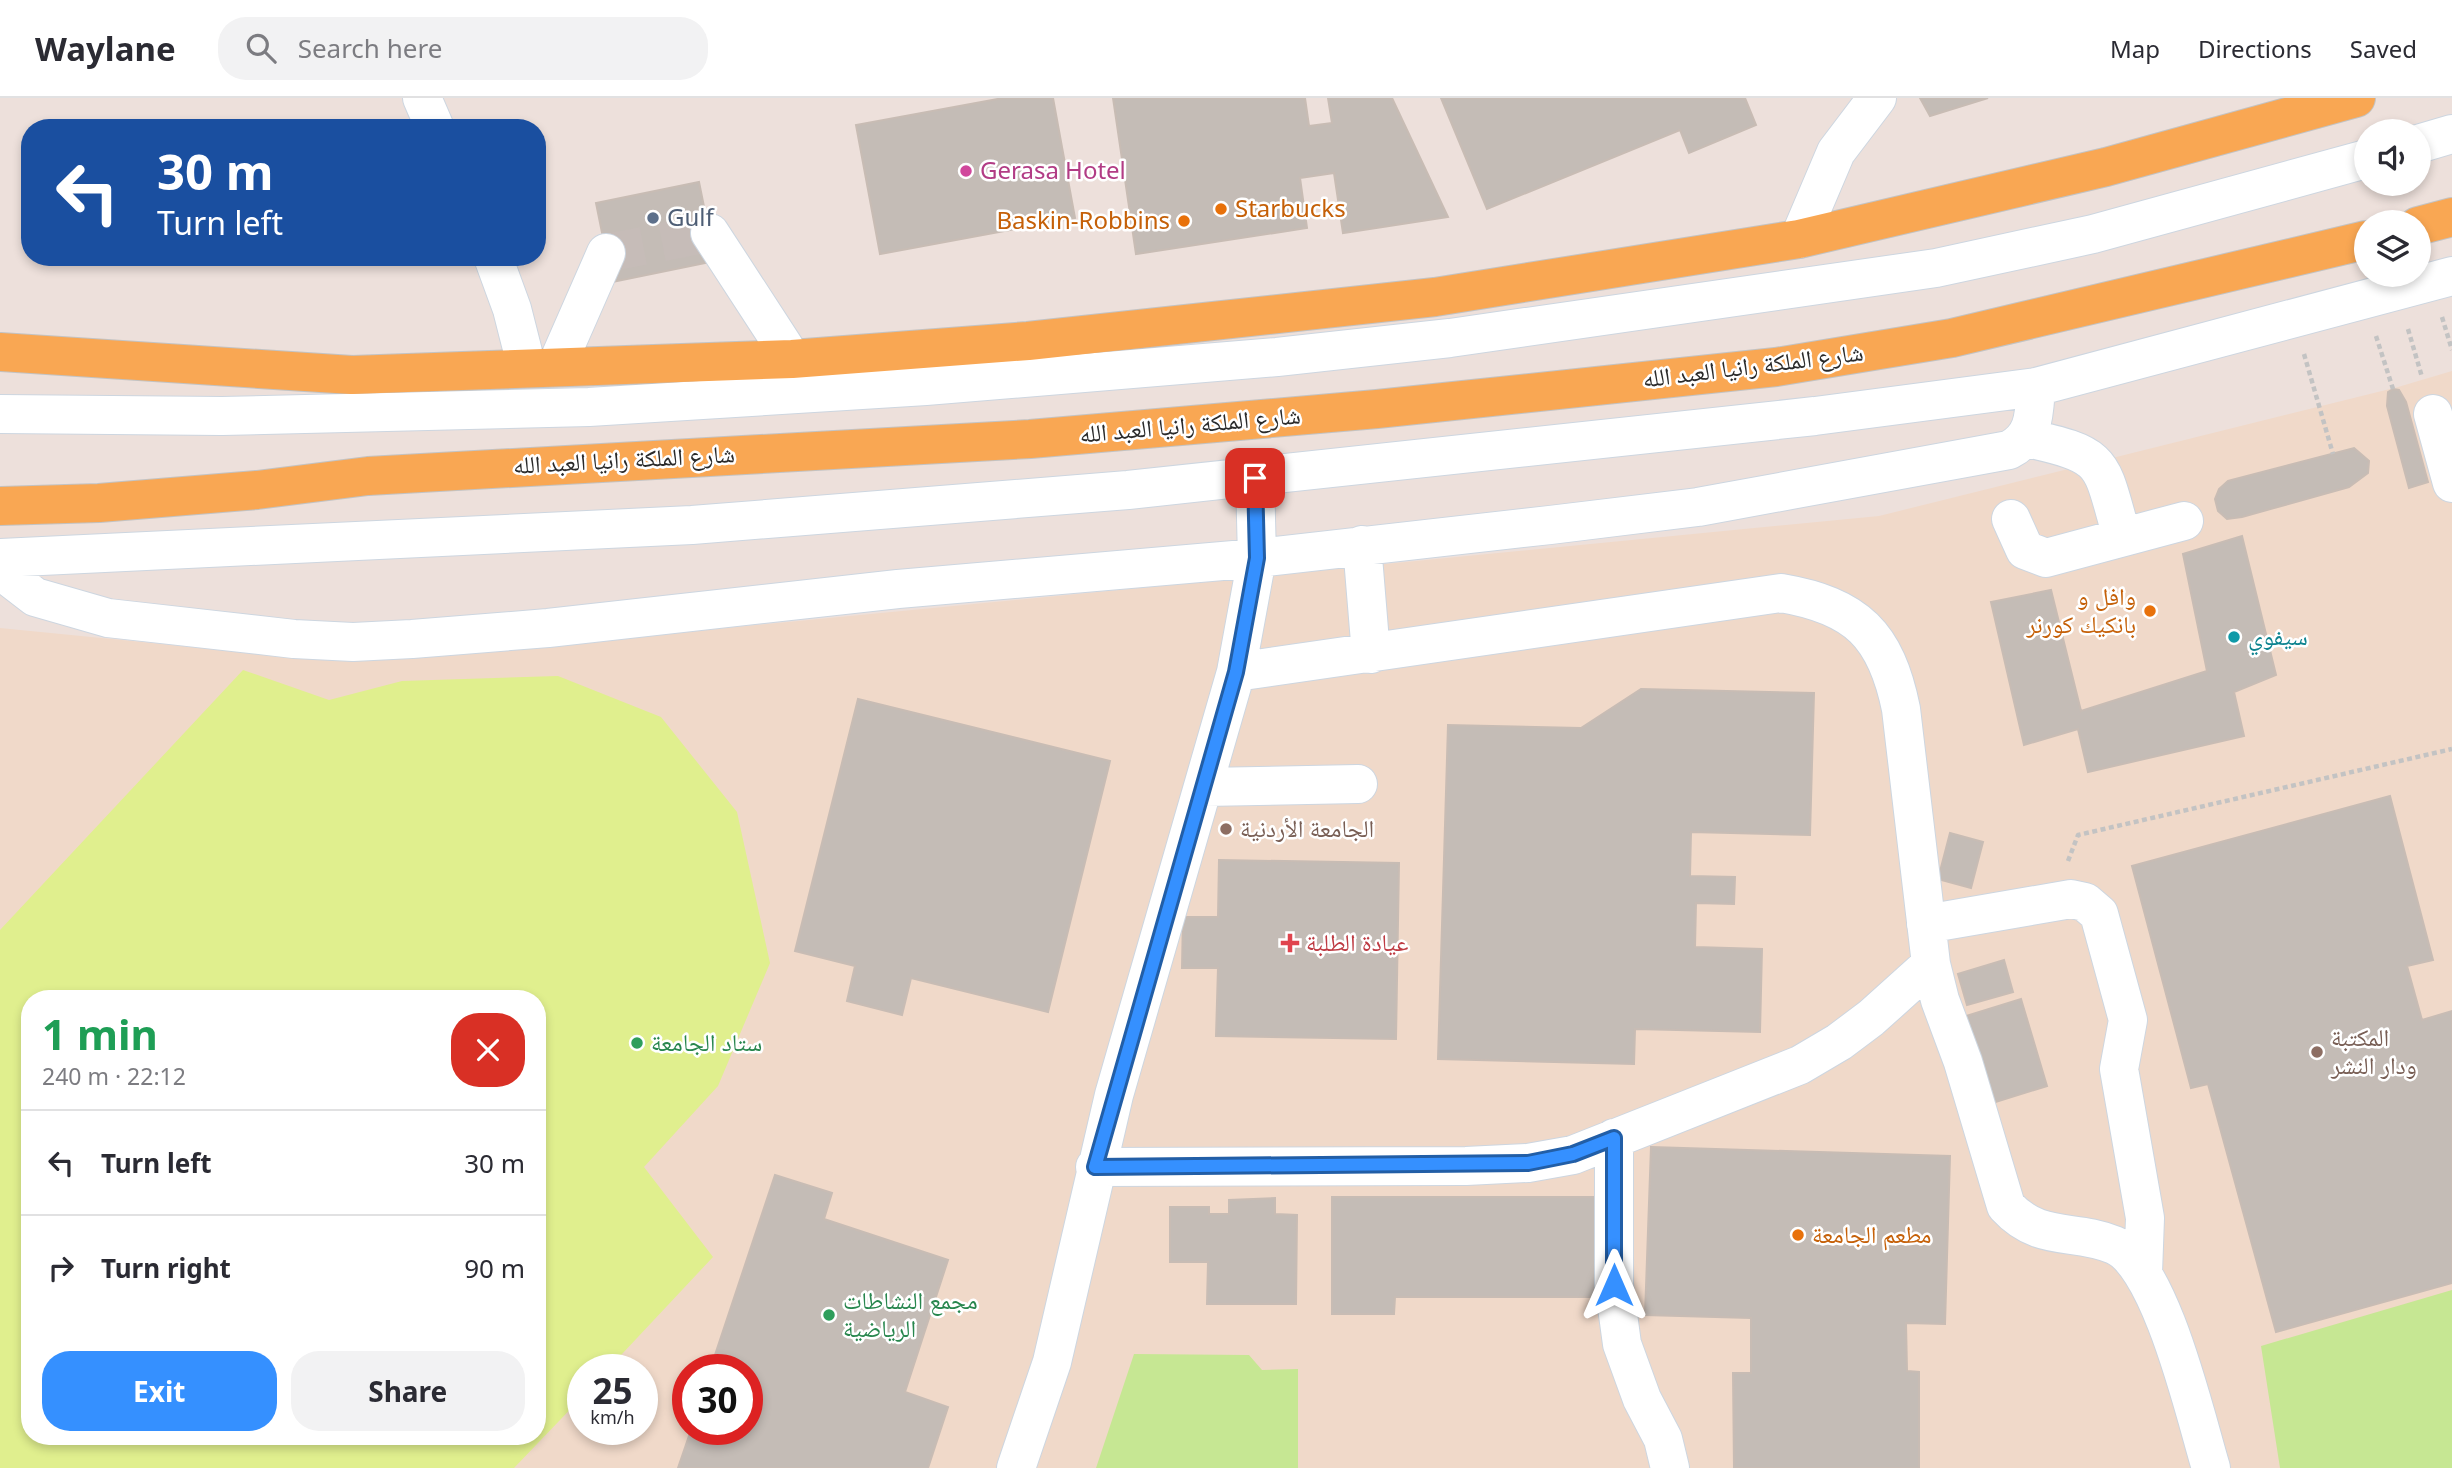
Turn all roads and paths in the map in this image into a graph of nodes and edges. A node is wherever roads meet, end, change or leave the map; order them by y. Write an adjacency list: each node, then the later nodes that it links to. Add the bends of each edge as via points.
1 (422, 98): 4 (street)
2 (1877, 98): 11 (street, via 1836,152)
3 (2356, 98): 11 (main road, via 2106,167)
4 (431, 119)
5 (2452, 134): 6 (street)
6 (2431, 140)
7 (2354, 162): 23 (street, via 2094,234 1936,268 1450,338 1291,356 589,407 222,416)
8 (2452, 217): 9 (main road)
9 (2431, 223)
10 (710, 233): 19 (street)
11 (1799, 239): 19 (main road, via 1435,298 1028,341)
12 (2354, 243): 29 (main road, شارع الملكة رانيا العبد الله, via 1952,338 1776,367 1030,439 368,476 99,503)
13 (606, 253): 20 (street)
14 (496, 266): 20 (street)
15 (2452, 276): 16 (street)
16 (2381, 296): 17 (street); 22 (path); 24 (path)
17 (2294, 319): 21 (street); 26 (path)
18 (0, 352): 20 (main road, via 352,375)
19 (792, 359): 20 (main road)
20 (542, 368)
21 (2036, 387): 25 (street, via 2032,428); 27 (street)
22 (2393, 389)
23 (0, 414)
24 (2433, 414): 28 (street)
25 (2026, 438): 32 (street, via 2070,447 2091,459 2105,480); 33 (street, via 2009,450 1982,456 1698,507)
26 (2333, 454)
27 (1255, 478): 34 (street, via 692,525); 35 (street)
28 (2452, 483)
29 (0, 506)
30 (2011, 519): 32 (street, via 2025,550 2038,557)
31 (2184, 521): 32 (street)
32 (2122, 537)
33 (1362, 545): 35 (street); 37 (street)
34 (0, 558)
35 (1257, 558): 36 (street, via 898,589 548,628 354,642 108,618 35,597); 38 (street)
36 (0, 570)
37 (1371, 654): 38 (street); 43 (street, via 1782,593 1818,599 1850,616 1877,641 1894,673)
38 (1236, 672): 41 (street)
39 (2452, 749): 42 (path, via 2078,835)
40 (1358, 784): 41 (street)
41 (1203, 787): 46 (street)
42 (2054, 902): 43 (street); 47 (street, via 2071,898 2099,914 2129,1020 2119,1069 2145,1218)
43 (1926, 924): 44 (street)
44 (1931, 964): 45 (street, via 1860,1026 1800,1065); 47 (street, via 2007,1206 2020,1221 2041,1231 2118,1246)
45 (1614, 1138): 46 (street, via 1573,1154 1528,1163); 49 (street, via 1614,1285 1622,1344 1663,1439)
46 (1095, 1167): 48 (street, via 1052,1362)
47 (2143, 1273): 50 (street, via 2165,1317)
48 (1016, 1468)
49 (1670, 1468)
50 (2211, 1468)

